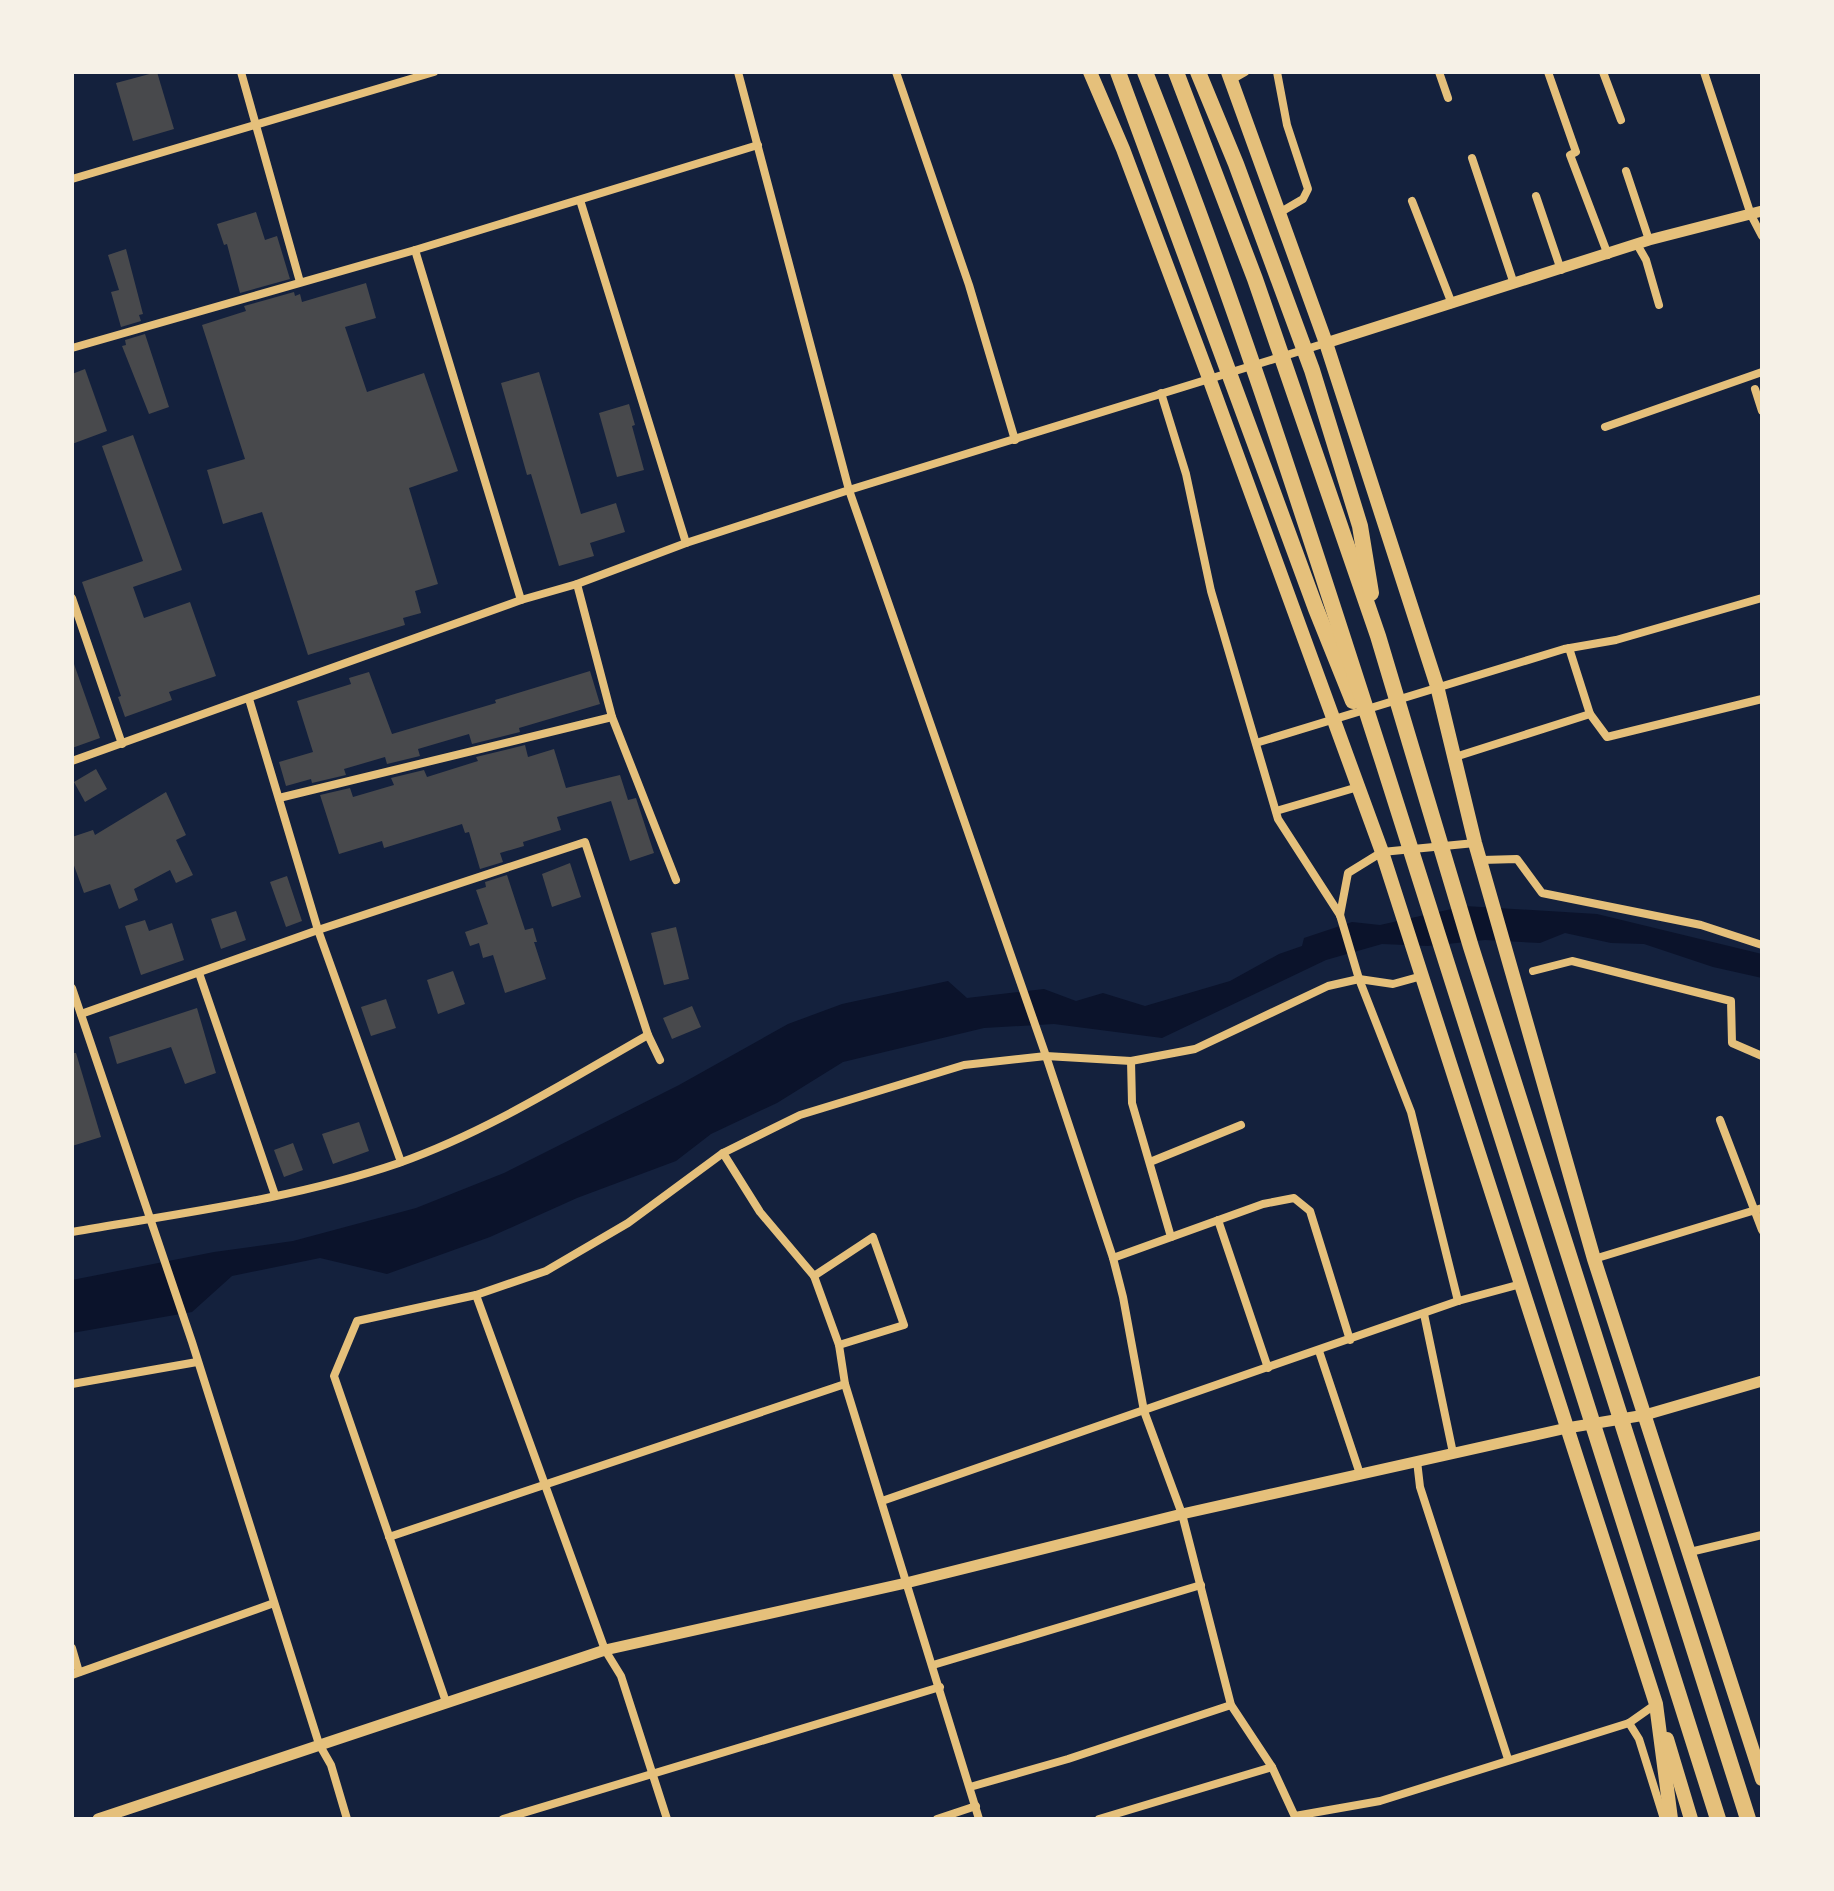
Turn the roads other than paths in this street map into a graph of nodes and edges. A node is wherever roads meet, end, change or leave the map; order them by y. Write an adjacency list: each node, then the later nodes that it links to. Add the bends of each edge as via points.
1 (241, 72): 18 (street)
2 (434, 72): 18 (street)
3 (738, 72): 19 (street)
4 (896, 72): 45 (street)
5 (1090, 72): 40 (highway)
6 (1118, 72): 67 (highway, via 1316,609)
7 (1145, 72): 67 (highway, via 1263,392)
8 (1176, 72): 52 (highway, via 1255,279)
9 (1198, 72): 52 (highway, via 1312,370 1360,526)
10 (1277, 72): 26 (street, via 1308,189 1303,199)
11 (1439, 72): 16 (street)
12 (1548, 72): 31 (street, via 1576,152 1570,155)
13 (1603, 72): 17 (street)
14 (1704, 72): 27 (street)
15 (1235, 75): 26 (highway)
16 (1448, 98)
17 (1621, 120)
18 (256, 124): 22 (street); 33 (street)
19 (758, 145): 24 (street); 46 (street)
20 (1472, 158): 34 (street)
21 (1626, 171): 29 (street)
22 (72, 179)
23 (1536, 196): 32 (street)
24 (580, 200): 30 (street); 47 (street)
25 (1412, 201): 35 (street)
26 (1279, 213): 37 (highway)
27 (1757, 213): 28 (street); 29 (street)
28 (1762, 236)
29 (1643, 243): 31 (street); 36 (street)
30 (415, 250): 33 (street); 51 (street)
31 (1608, 255): 32 (street)
32 (1561, 270): 34 (street)
33 (300, 282): 38 (street)
34 (1514, 284): 35 (street)
35 (1452, 304): 37 (street)
36 (1659, 305)
37 (1326, 343): 40 (street); 54 (highway)
38 (72, 348)
39 (1762, 372): 44 (street)
40 (1209, 378): 42 (street); 59 (highway)
41 (1755, 389): 43 (street)
42 (1161, 393): 45 (street); 60 (street)
43 (1762, 411)
44 (1605, 427)
45 (1015, 440): 46 (street)
46 (849, 490): 47 (street); 82 (street)
47 (686, 543): 48 (street)
48 (577, 584): 51 (street); 58 (street)
49 (72, 598): 61 (street)
50 (1762, 598): 53 (street, via 1616,640)
51 (521, 600): 55 (street)
52 (1378, 636): 158 (highway, via 1471,947)
53 (1569, 648): 54 (street); 57 (street)
54 (1437, 686): 59 (street); 62 (highway)
55 (249, 699): 61 (street); 65 (street)
56 (1762, 699): 57 (street, via 1607,737)
57 (1590, 714): 62 (street)
58 (612, 717): 65 (street); 71 (street)
59 (1333, 718): 60 (street); 64 (highway)
60 (1256, 743): 66 (street)
61 (122, 744): 63 (street)
62 (1455, 757): 68 (highway)
63 (72, 761)
64 (1358, 787): 66 (street); 69 (highway)
65 (279, 798): 73 (street)
66 (1276, 811): 72 (street)
67 (1406, 832): 157 (highway)
68 (1475, 843): 69 (street); 70 (highway)
69 (1382, 852): 72 (street, via 1348,873); 77 (highway)
70 (1482, 860): 74 (street, via 1517,859 1542,893 1701,925); 99 (highway)
71 (676, 880)
72 (1340, 915): 78 (street)
73 (318, 930): 76 (street); 81 (street, via 585,842); 89 (street)
74 (1762, 945)
75 (1533, 971): 83 (street, via 1572,961 1731,1001 1732,1043)
76 (199, 973): 80 (street); 91 (street)
77 (1423, 975): 78 (street, via 1393,984); 101 (highway)
78 (1359, 979): 85 (street, via 1328,986 1195,1049); 103 (street, via 1411,1112)
79 (72, 988): 80 (street)
80 (81, 1014): 93 (street)
81 (648, 1035): 84 (street); 89 (street, via 516,1110)
82 (1046, 1056): 85 (street); 88 (street, via 964,1065 800,1115); 98 (street)
83 (1762, 1056)
84 (660, 1060)
85 (1131, 1061): 90 (street, via 1132,1103)
86 (1720, 1120): 92 (street)
87 (1241, 1125): 90 (street)
88 (723, 1153): 100 (street, via 760,1212); 102 (street, via 628,1223 546,1271)
89 (401, 1162): 91 (street, via 330,1185)
90 (1150, 1162): 97 (street)
91 (275, 1195): 93 (street)
92 (1758, 1209): 95 (street); 99 (street)
93 (151, 1218): 96 (street); 108 (street)
94 (1218, 1220): 97 (street); 105 (street, via 1294,1198 1310,1211); 109 (street)
95 (1762, 1230)
96 (72, 1232)
97 (1171, 1237): 98 (street)
98 (1113, 1258): 113 (street)
99 (1594, 1259): 114 (highway)
100 (814, 1276): 106 (street); 106 (street, via 873,1237 904,1325)
101 (1521, 1284): 103 (street); 115 (highway)
102 (476, 1295): 119 (street); 123 (street, via 357,1321 334,1376)
103 (1458, 1301): 104 (street)
104 (1424, 1314): 105 (street); 116 (street)
105 (1350, 1340): 107 (street)
106 (839, 1345): 112 (street)
107 (1319, 1351): 109 (street); 118 (street)
108 (197, 1362): 111 (street); 127 (street)
109 (1268, 1368): 113 (street)
110 (1762, 1381): 114 (street)
111 (72, 1384)
112 (845, 1384): 119 (street); 120 (street)
113 (1144, 1411): 120 (street); 121 (street)
114 (1645, 1415): 115 (street); 124 (highway)
115 (1567, 1428): 116 (street); 135 (highway)
116 (1453, 1453): 117 (street)
117 (1417, 1461): 118 (street); 140 (street, via 1420,1487)
118 (1360, 1474): 121 (street)
119 (545, 1486): 123 (street); 129 (street)
120 (882, 1501): 125 (street)
121 (1182, 1514): 125 (street); 126 (street)
122 (1762, 1535): 124 (street)
123 (389, 1537): 134 (street)
124 (1690, 1552): 133 (highway)
125 (906, 1583): 129 (street); 130 (street)
126 (1201, 1585): 130 (street); 136 (street)
127 (274, 1603): 131 (street); 138 (street)
128 (72, 1648): 131 (street)
129 (605, 1650): 134 (street); 142 (street, via 621,1676)
130 (933, 1665): 132 (street)
131 (76, 1673)
132 (940, 1687): 142 (street); 144 (street)
133 (1736, 1699): 139 (highway); 143 (highway)
134 (446, 1702): 138 (street)
135 (1656, 1704): 137 (street); 155 (highway); 156 (highway)
136 (1231, 1705): 141 (street); 144 (street)
137 (1629, 1723): 140 (street); 154 (street)
138 (319, 1744): 147 (street); 148 (street)
139 (1762, 1746)
140 (1508, 1759): 146 (street, via 1380,1801)
141 (1272, 1767): 146 (street); 153 (street)
142 (652, 1772): 149 (street); 150 (street)
143 (1762, 1779)
144 (970, 1787): 145 (street)
145 (976, 1806): 151 (street); 152 (street)
146 (1295, 1818)
147 (98, 1819)
148 (347, 1819)
149 (503, 1819)
150 (667, 1819)
151 (937, 1819)
152 (979, 1819)
153 (1099, 1819)
154 (1664, 1819)
155 (1671, 1819)
156 (1691, 1819)
157 (1718, 1819)
158 (1748, 1819)

